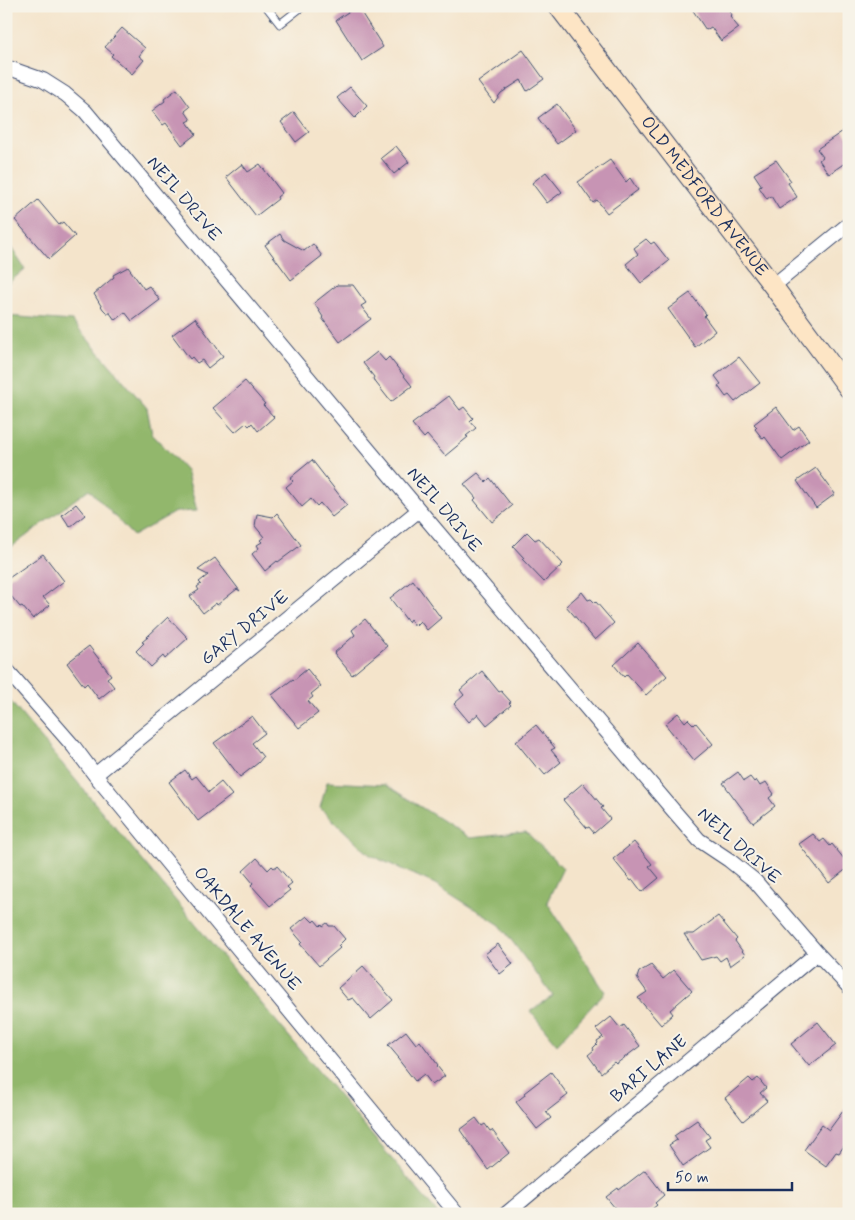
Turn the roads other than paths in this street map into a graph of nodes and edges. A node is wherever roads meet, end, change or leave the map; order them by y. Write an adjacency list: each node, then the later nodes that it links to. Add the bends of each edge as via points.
1 (266, 6): 2 (lane, via 280,24)
2 (303, 6)
3 (558, 6): 6 (street, OLD MEDFORD AVENUE)
4 (6, 67): 8 (street, NEIL DRIVE, via 43,80 85,111)
5 (849, 224): 6 (street)
6 (773, 286): 7 (street, OLD MEDFORD AVENUE)
7 (849, 389)
8 (420, 510): 10 (street, GARY DRIVE); 11 (street, NEIL DRIVE, via 699,840 755,881)
9 (6, 669): 10 (street, OAKDALE AVENUE)
10 (95, 775): 13 (street, OAKDALE AVENUE)
11 (817, 953): 12 (street, NEIL DRIVE); 14 (street, BARI LANE)
12 (849, 987)
13 (457, 1214)
14 (506, 1214)

